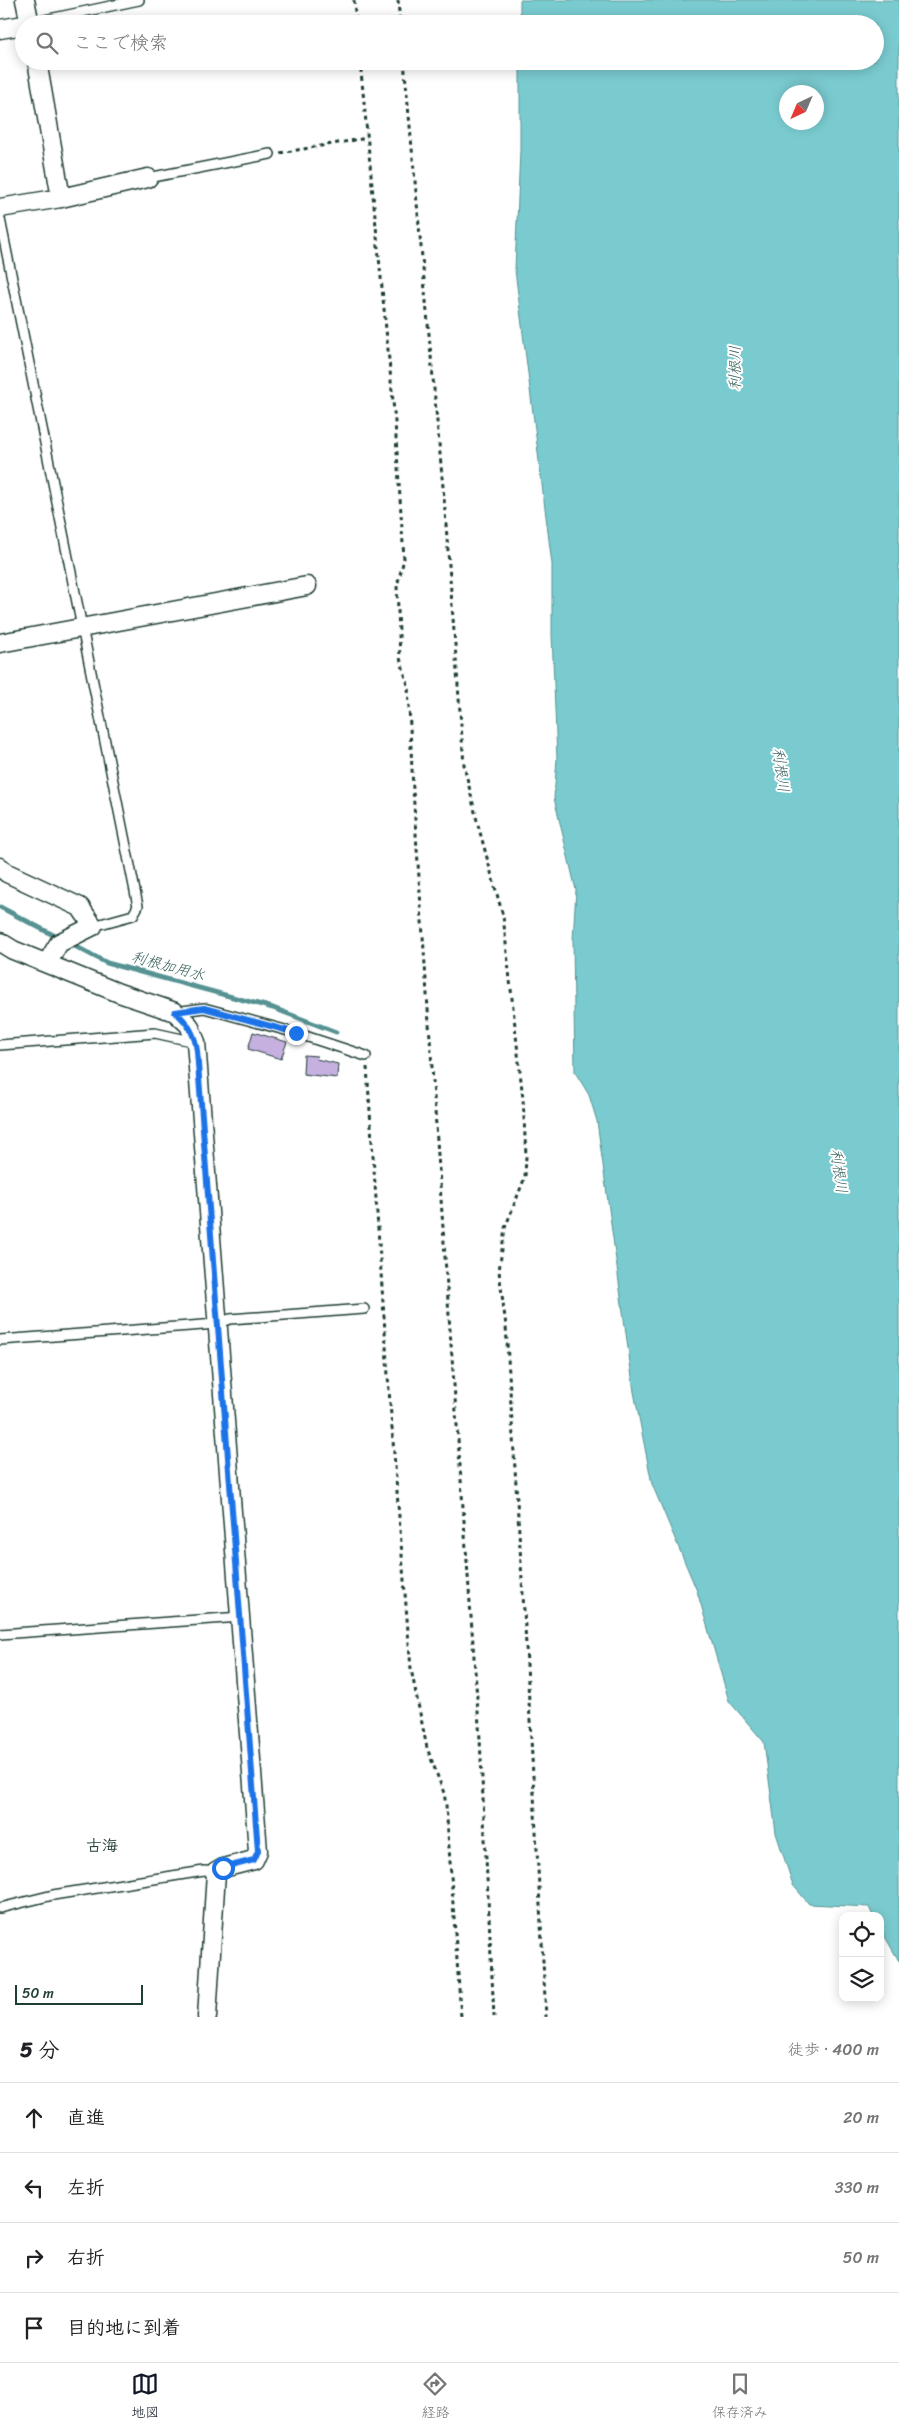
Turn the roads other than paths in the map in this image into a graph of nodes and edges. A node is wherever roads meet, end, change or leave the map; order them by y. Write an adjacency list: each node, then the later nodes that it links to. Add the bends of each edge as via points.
1 (25, 0): 3 (street)
2 (138, 0): 4 (lane)
3 (28, 15)
4 (70, 15)
5 (15, 26): 6 (street)
6 (0, 29)
7 (39, 70): 10 (street)
8 (270, 154): 9 (lane)
9 (148, 178): 10 (street)
10 (62, 198): 11 (street)
11 (0, 208)
12 (0, 219): 14 (lane)
13 (307, 586): 14 (street)
14 (82, 628): 15 (street); 17 (lane, via 138,906 133,915)
15 (0, 643)
16 (0, 867): 17 (street, via 80,907)
17 (93, 926): 19 (street, via 59,943)
18 (0, 942): 19 (street)
19 (47, 962): 20 (street, via 119,993)
20 (175, 1012): 21 (street, via 189,1025); 23 (lane, via 204,1008)
21 (196, 1042): 22 (lane, via 155,1033); 25 (street)
22 (0, 1045)
23 (366, 1056)
24 (364, 1309): 25 (lane, via 230,1319)
25 (216, 1324): 26 (lane); 27 (street)
26 (0, 1340)
27 (241, 1617): 28 (lane); 29 (street, via 258,1851 254,1860)
28 (0, 1634)
29 (216, 1872): 30 (lane, via 204,1871 53,1895); 31 (street)
30 (0, 1908)
31 (207, 2017)

